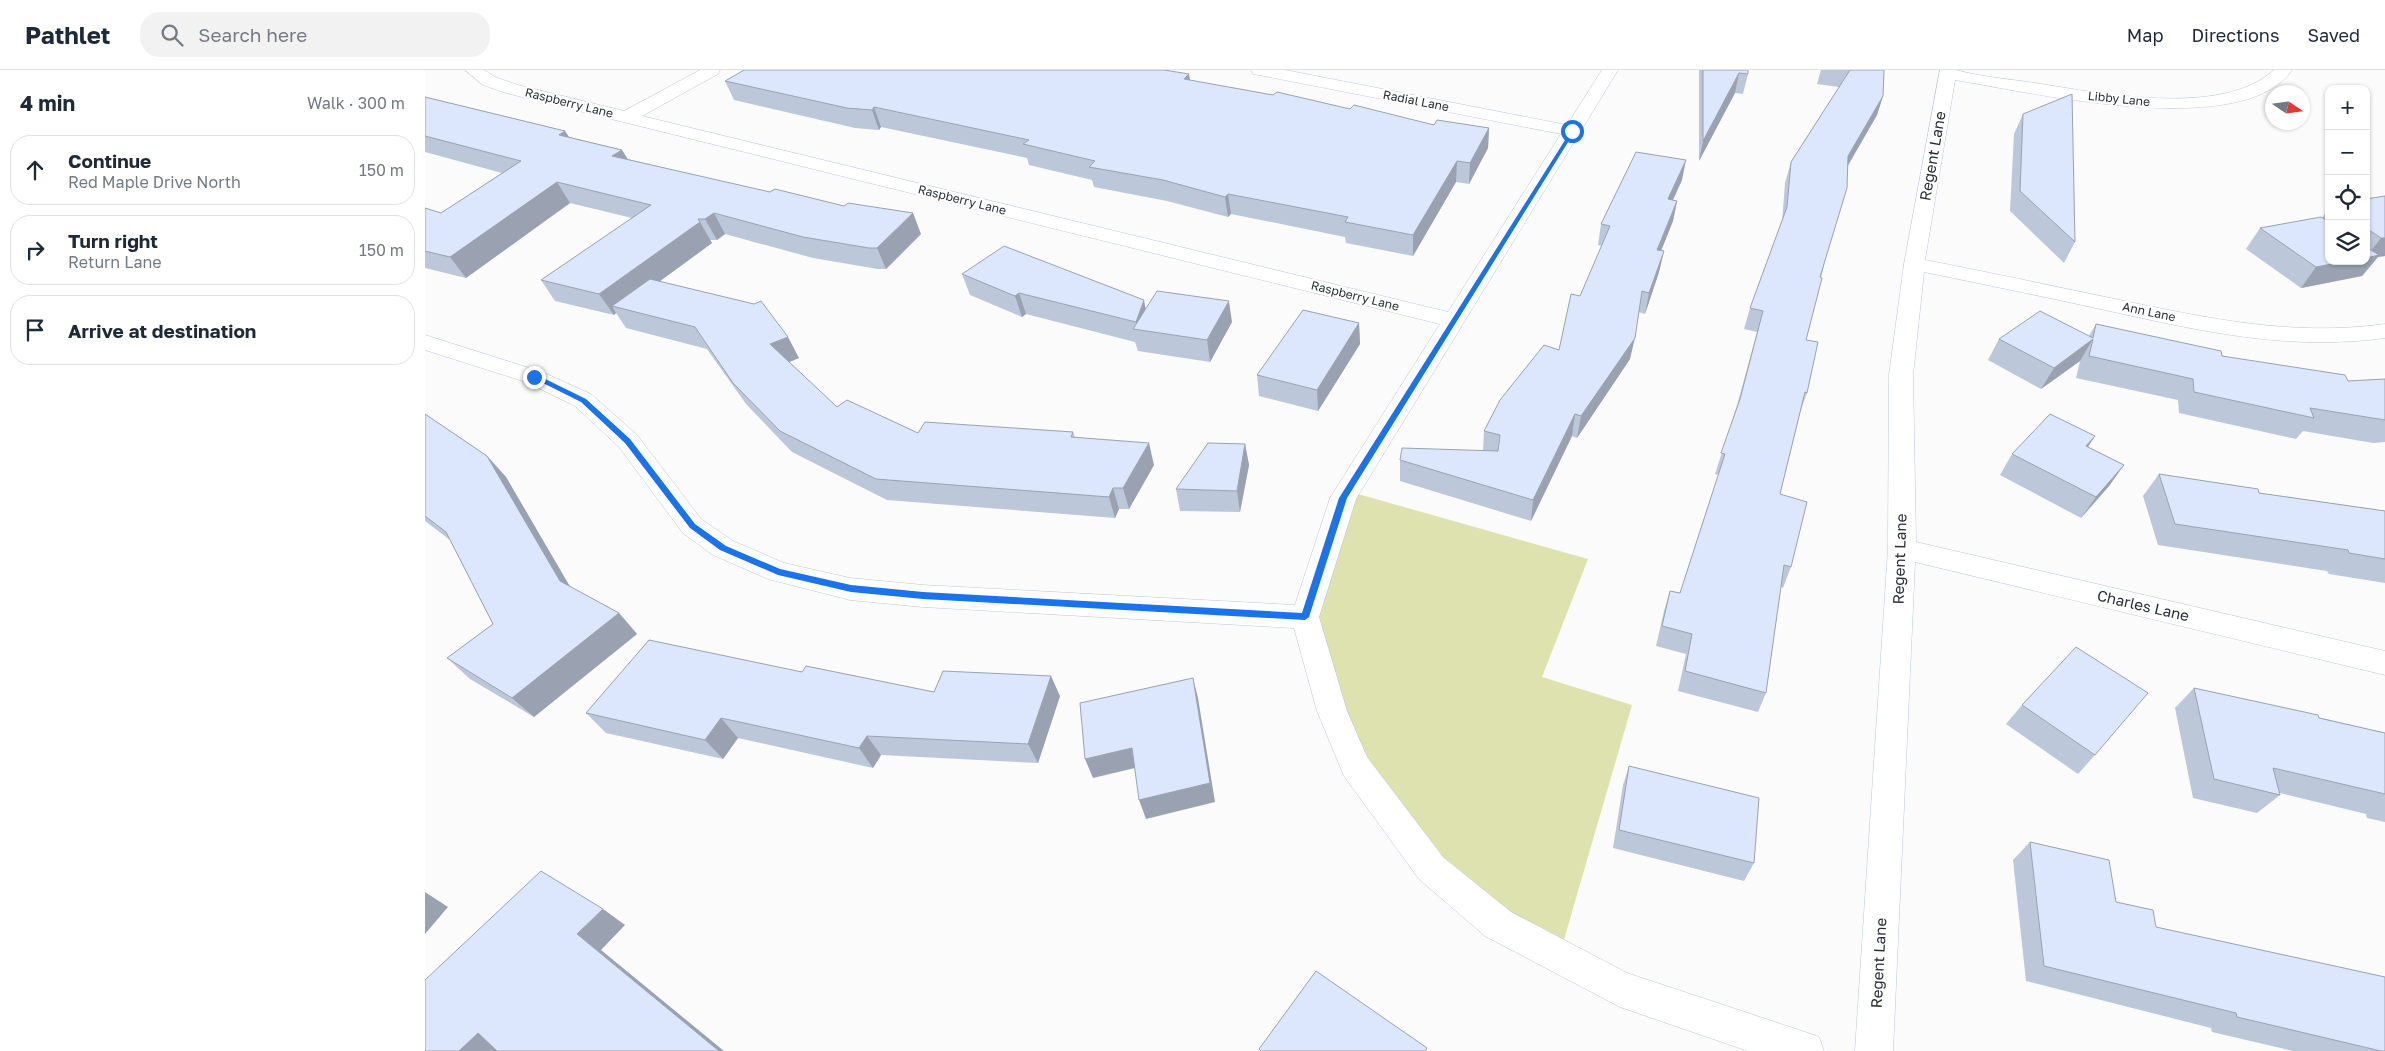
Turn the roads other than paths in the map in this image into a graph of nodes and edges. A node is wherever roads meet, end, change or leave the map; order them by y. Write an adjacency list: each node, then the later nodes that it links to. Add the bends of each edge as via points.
1 (473, 70): 7 (street, Raspberry Lane, via 489,81 512,89)
2 (712, 70): 7 (street)
3 (1259, 70): 8 (street, Radial Lane)
4 (1610, 70): 8 (street)
5 (2283, 70): 6 (street, Libby Lane, via 2267,85 2237,96 2202,102 2151,103 2118,101)
6 (1948, 72): 9 (street, Regent Lane)
7 (626, 118): 10 (street, Raspberry Lane)
8 (1572, 131): 10 (street)
9 (1914, 264): 11 (street, Ann Lane, via 2216,326 2304,338); 13 (street, Regent Lane, via 1901,375)
10 (1455, 321): 14 (street, via 1343,498)
11 (2385, 331)
12 (425, 342): 14 (street, via 534,377 583,400 628,441 692,526 723,548 778,572 851,588 923,596)
13 (1902, 549): 15 (street, Charles Lane); 17 (street, Regent Lane)
14 (1305, 617): 16 (street, via 1332,712 1355,766 1431,868 1497,924 1620,990)
15 (2385, 663)
16 (1805, 1051)
17 (1874, 1051)

